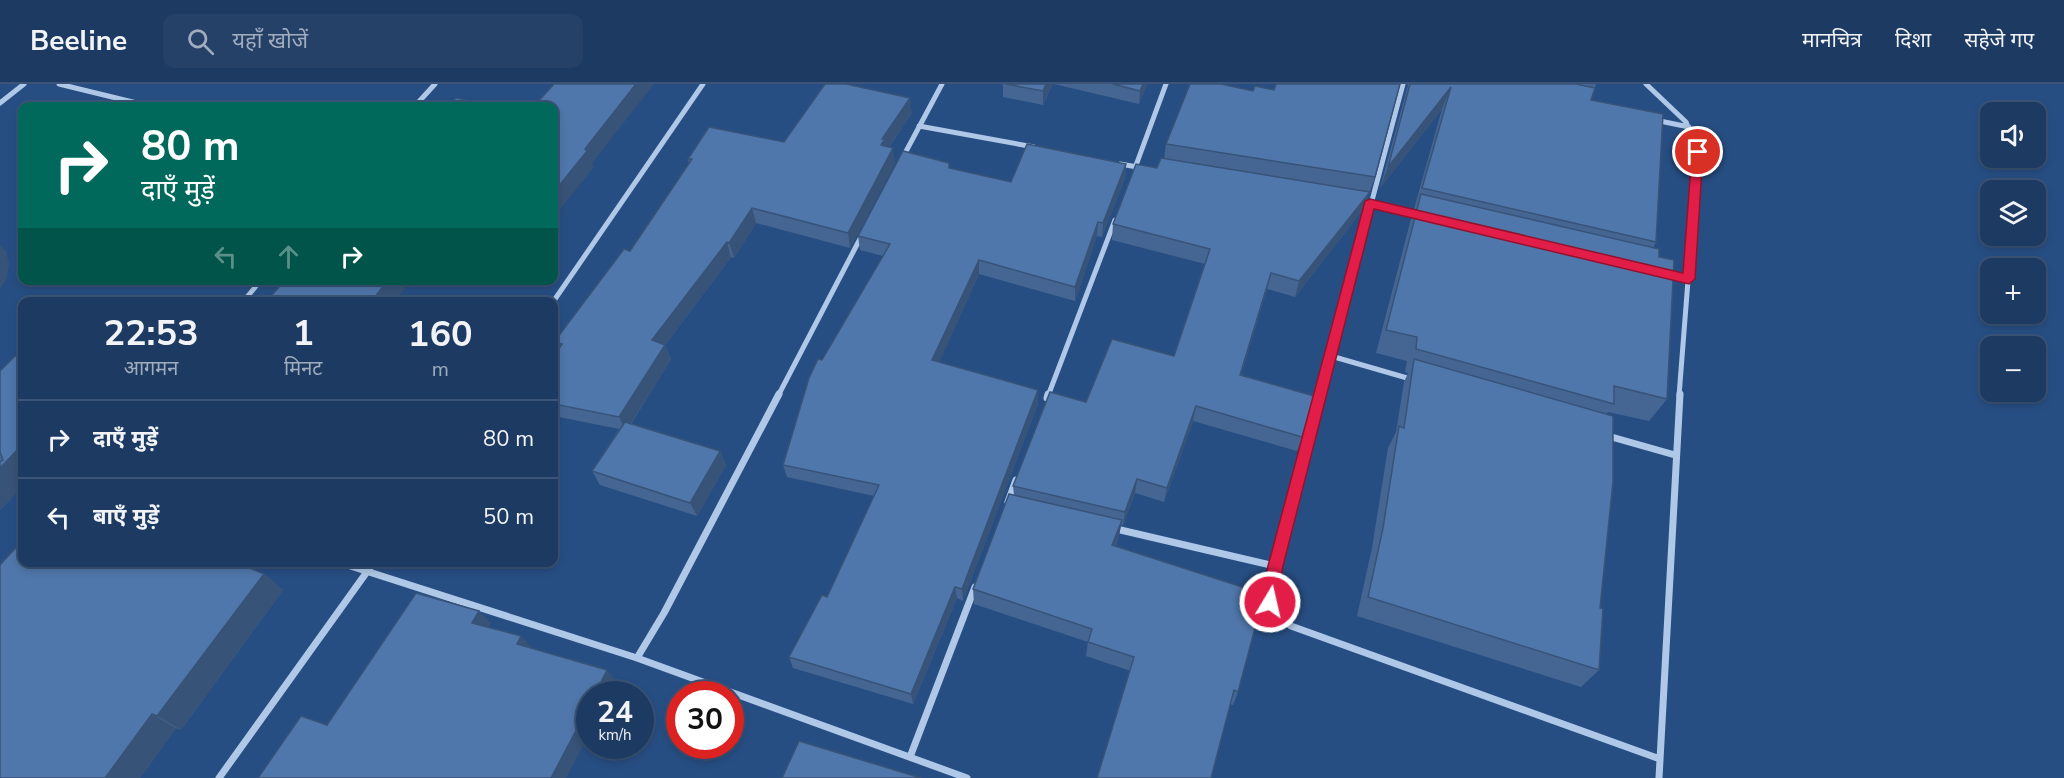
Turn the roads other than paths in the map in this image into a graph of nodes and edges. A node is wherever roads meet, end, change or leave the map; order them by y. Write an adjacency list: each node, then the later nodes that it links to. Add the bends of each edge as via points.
1 (24, 84): 11 (street)
2 (59, 84): 9 (street)
3 (435, 84): 10 (street)
4 (703, 84): 30 (street)
5 (942, 84): 13 (street)
6 (1166, 84): 17 (street)
7 (1403, 84): 22 (street)
8 (1646, 84): 14 (street)
9 (133, 102)
10 (419, 102)
11 (0, 103)
12 (1645, 117): 14 (street)
13 (919, 126): 15 (street); 18 (street)
14 (1690, 127): 27 (street, via 1698,152)
15 (1045, 149)
16 (1113, 162): 17 (street)
17 (1136, 166): 19 (street); 20 (street)
18 (897, 168)
19 (1148, 168)
20 (1132, 177)
21 (1358, 202): 22 (street)
22 (1370, 204): 24 (street); 31 (street)
23 (1119, 210): 33 (street)
24 (1426, 217)
25 (864, 232): 46 (street)
26 (1654, 271): 27 (street)
27 (1689, 279): 35 (street)
28 (257, 285): 29 (street)
29 (247, 297)
30 (556, 297)
31 (1330, 356): 32 (street); 41 (street)
32 (1422, 382)
33 (1044, 406)
34 (1595, 432): 35 (street)
35 (1675, 455): 48 (street)
36 (1019, 471): 37 (street)
37 (1007, 504): 38 (street); 39 (street)
38 (1018, 506)
39 (1003, 515)
40 (1100, 525): 41 (street)
41 (1275, 566): 48 (street, via 1270,602 1275,613 1291,626)
42 (355, 567): 44 (street)
43 (371, 567): 44 (street)
44 (368, 571): 46 (street); 49 (street)
45 (977, 581): 47 (street)
46 (637, 658): 47 (street)
47 (910, 757): 50 (street)
48 (1660, 759): 51 (street)
49 (219, 778)
50 (966, 778)
51 (1659, 778)

